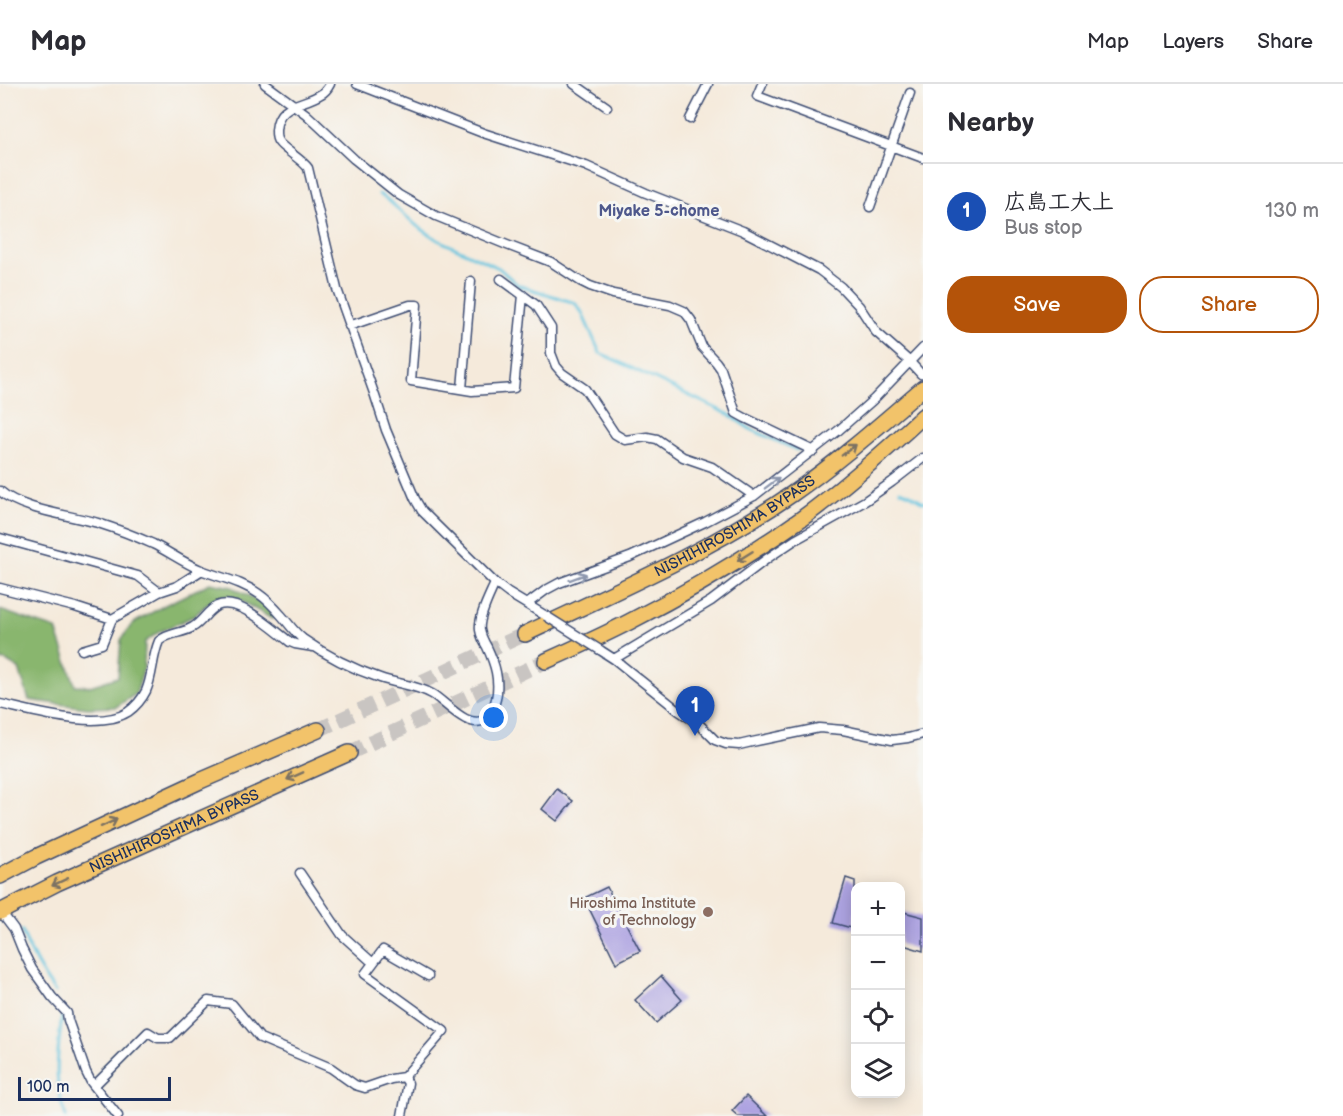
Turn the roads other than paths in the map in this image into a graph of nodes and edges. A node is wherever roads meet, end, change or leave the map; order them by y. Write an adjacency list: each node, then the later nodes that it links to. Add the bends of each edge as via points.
1 (265, 84): 8 (street)
2 (330, 84): 8 (street, via 320,94)
3 (357, 84): 19 (street, via 483,133 586,166 752,236 829,277 859,306 876,332)
4 (574, 84): 9 (street)
5 (708, 84): 10 (street)
6 (762, 84): 11 (street, via 757,96)
7 (910, 93): 11 (street)
8 (294, 105): 17 (street, via 279,117 276,136 308,168); 23 (street, via 399,195 436,216 551,262 590,286 684,311 702,346 721,369 736,413)
9 (607, 107)
10 (690, 119)
11 (891, 146): 12 (street); 13 (street)
12 (923, 158)
13 (870, 207)
14 (501, 279): 16 (street)
15 (471, 281): 21 (street)
16 (523, 295): 21 (street, via 514,388); 26 (street, via 536,305 551,328 551,353 558,369 585,389 615,434 625,440 657,439 683,457 712,467)
17 (349, 326): 21 (street, via 410,304 417,305 411,381); 29 (street, via 415,499 422,511)
18 (923, 348): 19 (street)
19 (909, 361): 20 (street); 23 (street, via 874,399)
20 (922, 381): 34 (highway, NISHIHIROSHIMA BYPASS, one-way to 20, via 664,568 792,494 862,441)
21 (462, 389)
22 (923, 416): 38 (highway, NISHIHIROSHIMA BYPASS, one-way to 38, via 864,469 746,556 627,623)
23 (814, 451): 26 (street, one-way to 23)
24 (923, 458): 37 (street, via 892,483 768,558 711,601)
25 (0, 491): 28 (street, via 21,504 134,536)
26 (754, 496): 32 (street, one-way to 26, via 546,590 630,557)
27 (0, 538): 31 (street, via 138,576)
28 (202, 570): 31 (street); 35 (street, via 260,594 300,637)
29 (495, 583): 32 (street); 35 (street, via 480,620 497,677 494,707 485,719 467,720 423,689 379,678)
30 (0, 588): 33 (street)
31 (159, 592): 33 (street)
32 (527, 604): 37 (street, bridge)
33 (112, 619): 36 (street, via 102,644)
34 (525, 634)
35 (316, 648): 39 (street, via 295,645 251,612 229,603 218,605 190,629 159,641 146,690 137,704 116,718 59,717)
36 (82, 650)
37 (614, 658): 41 (street, via 715,740 726,744 739,745 819,728 892,740)
38 (546, 662)
39 (0, 704)
40 (318, 730): 44 (highway, one-way to 40)
41 (923, 735)
42 (349, 753): 45 (highway, NISHIHIROSHIMA BYPASS, one-way to 45, via 77,874)
43 (300, 873): 46 (street, via 342,936)
44 (0, 876)
45 (3, 915): 49 (street, via 15,928 32,969 67,1014 81,1062)
46 (373, 963): 47 (street, via 383,950); 48 (street, via 364,974 444,1030)
47 (428, 976)
48 (404, 1077): 49 (street, via 365,1088 355,1085 331,1068 260,1038 232,1004 208,1001 170,1038 158,1038 148,1032); 51 (street, via 408,1083)
49 (94, 1086): 50 (street)
50 (118, 1116)
51 (402, 1116)

